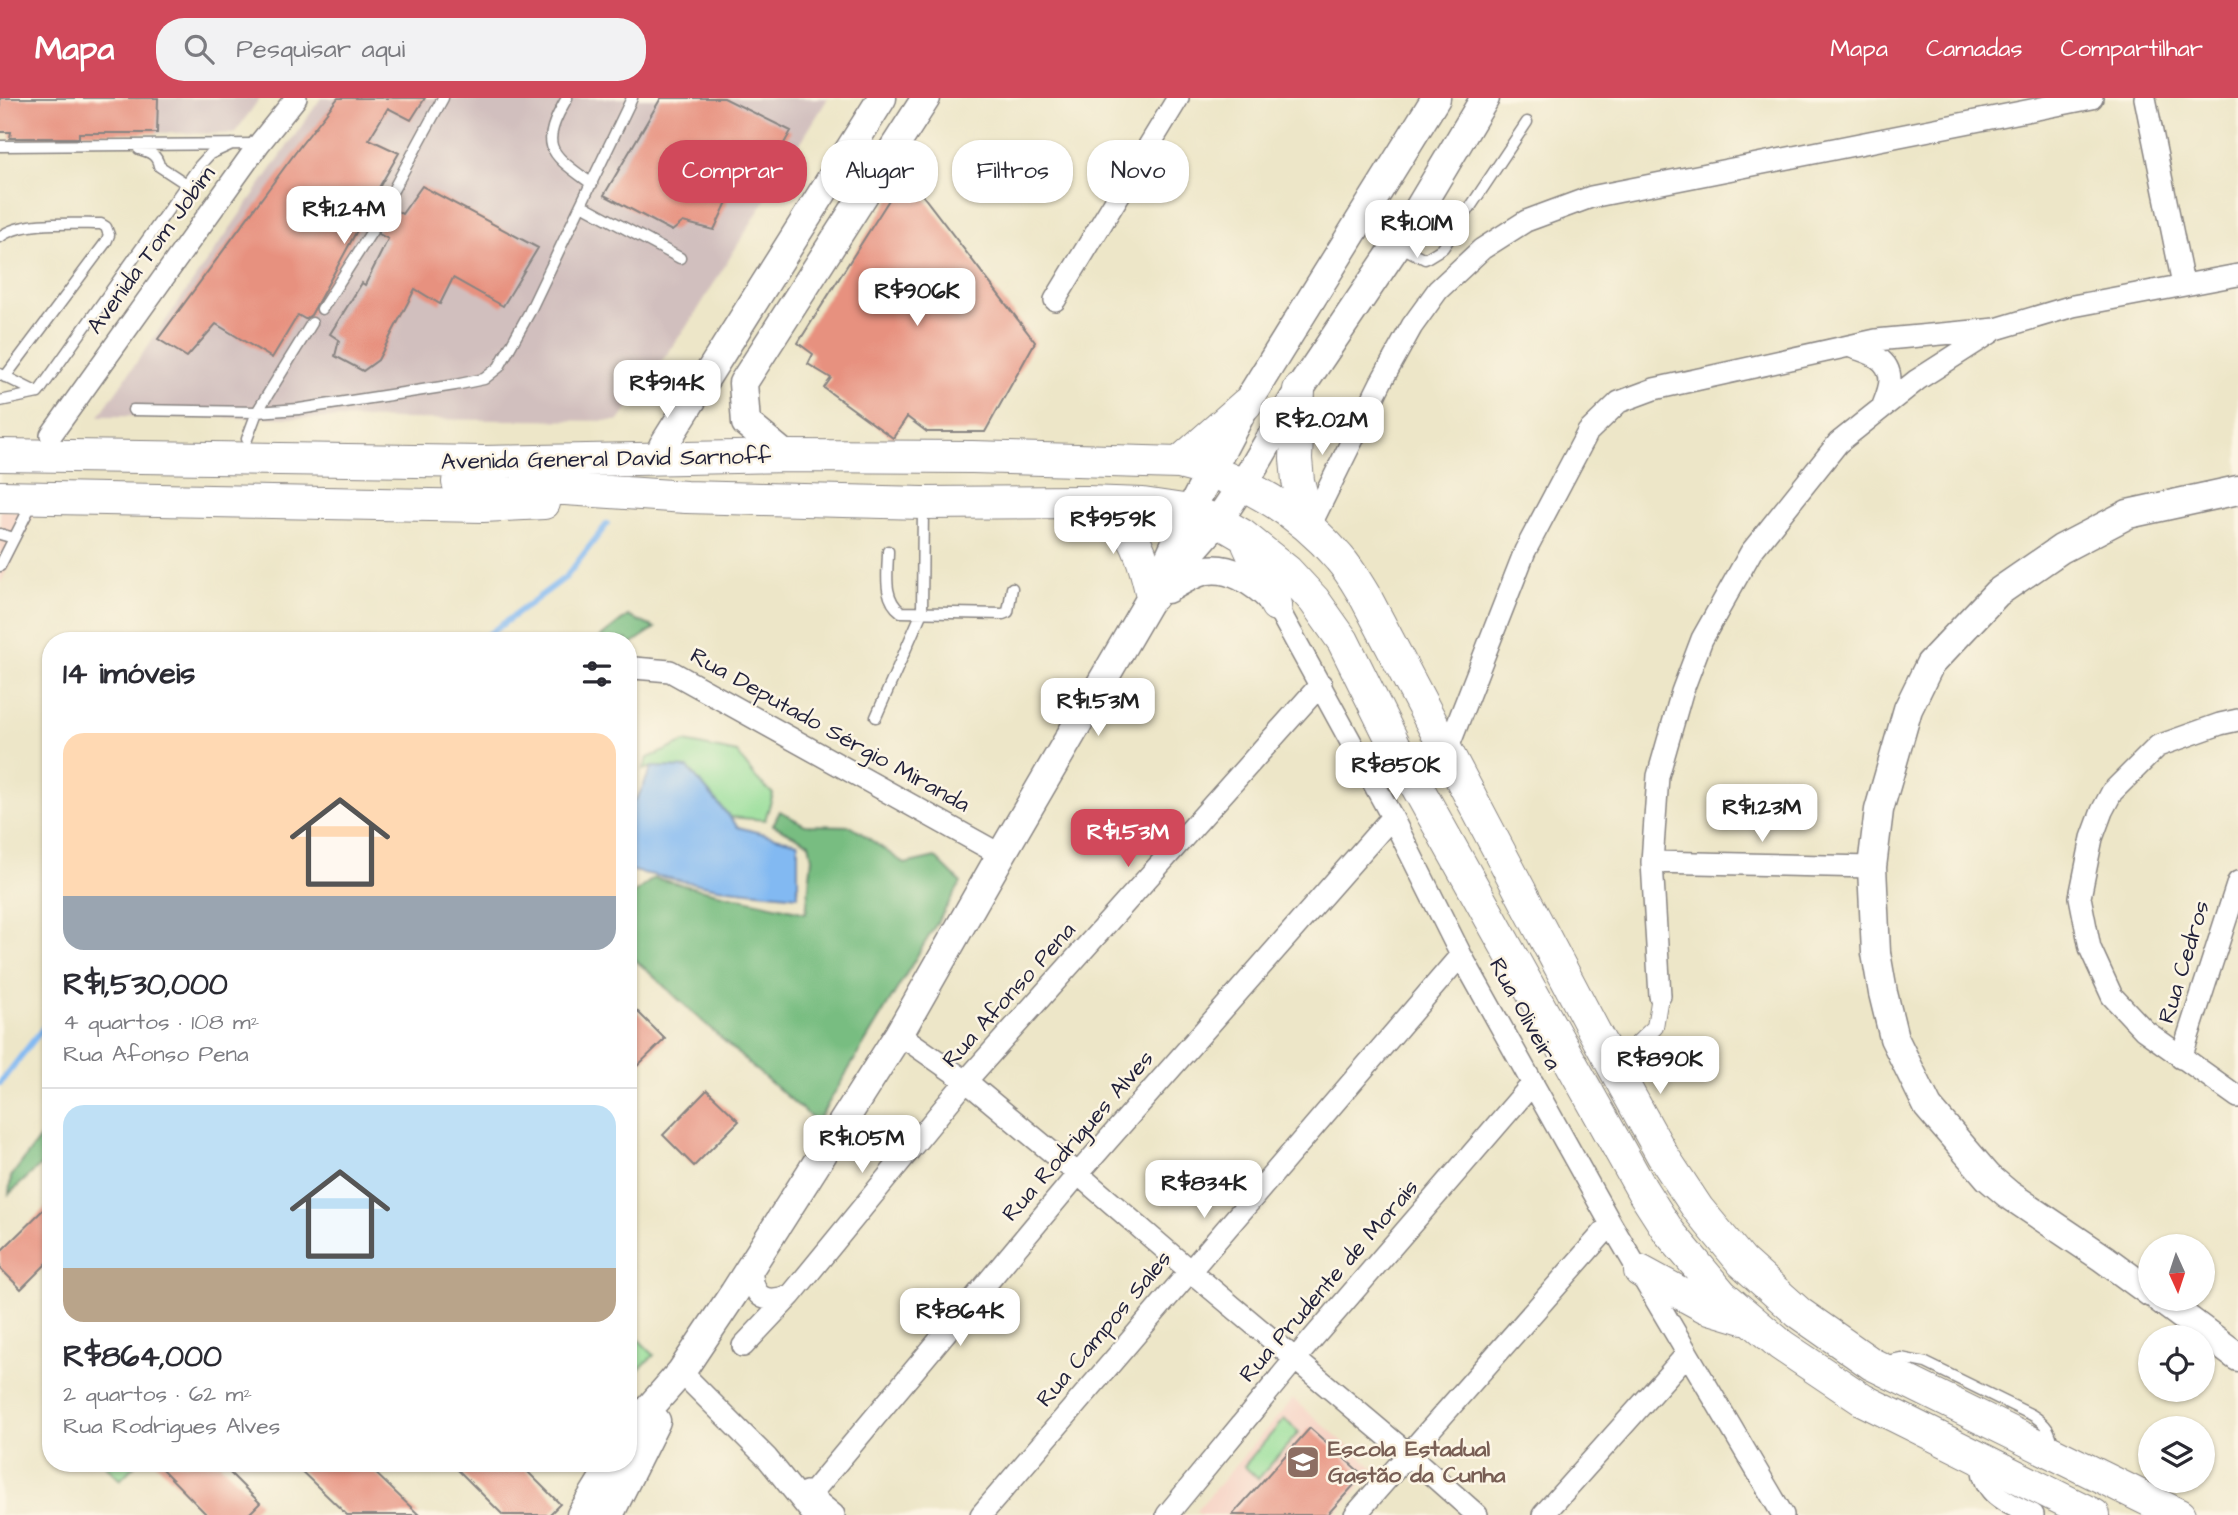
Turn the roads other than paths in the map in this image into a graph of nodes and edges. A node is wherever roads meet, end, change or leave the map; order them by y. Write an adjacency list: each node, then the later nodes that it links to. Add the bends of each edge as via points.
1 (296, 98): 14 (street, Avenida Tom Jobim)
2 (443, 98): 22 (lane)
3 (567, 98): 19 (lane, via 550,139 556,157)
4 (632, 98): 19 (lane)
5 (882, 98): 44 (street)
6 (926, 98): 46 (street, via 743,383 746,423)
7 (1178, 98): 29 (street)
8 (1436, 98): 38 (street)
9 (1485, 98): 25 (street)
10 (2092, 98): 59 (street, via 1591,197 1526,221 1482,249 1438,290 1412,326)
11 (2145, 98): 28 (street)
12 (1527, 122): 25 (lane, via 1443,248 1425,259)
13 (232, 144): 14 (lane); 16 (lane); 20 (lane, via 210,154)
14 (259, 144): 43 (street, Avenida Tom Jobim)
15 (130, 145): 16 (lane); 17 (lane); 18 (lane)
16 (183, 145): 18 (lane, via 167,149)
17 (0, 146)
18 (158, 158): 20 (lane, via 159,166)
19 (592, 184): 21 (lane)
20 (188, 185): 36 (lane)
21 (582, 205): 26 (lane); 41 (lane, via 499,367 484,379 299,409)
22 (379, 216)
23 (372, 231): 30 (lane)
24 (0, 237): 34 (lane, via 17,229 60,224 101,224 109,236)
25 (1397, 245): 35 (street)
26 (680, 258)
27 (2238, 275): 28 (street)
28 (2183, 284): 32 (street, via 2073,306)
29 (1055, 300)
30 (322, 309)
31 (312, 323): 41 (lane)
32 (1996, 329): 33 (street); 39 (street)
33 (1849, 346): 39 (street, via 1871,352 1882,361 1890,380); 73 (street, via 1654,389 1619,402 1588,432 1525,551)
34 (3, 376): 36 (lane)
35 (1299, 390): 51 (street); 59 (main road, via 1296,459)
36 (38, 393): 37 (lane)
37 (0, 401)
38 (1246, 404): 48 (main road); 49 (street)
39 (1882, 408): 76 (street, via 1838,443 1751,552 1702,639 1658,776)
40 (133, 410): 41 (lane)
41 (252, 426): 43 (main road); 44 (main road)
42 (0, 434): 43 (main road)
43 (51, 435)
44 (663, 446): 47 (main road, via 709,449)
45 (0, 455): 47 (main road, Avenida General David Sarnoff, via 483,462)
46 (786, 456): 47 (main road, Avenida General David Sarnoff); 48 (main road, Avenida General David Sarnoff)
47 (733, 457)
48 (1179, 463): 49 (main road, Avenida General David Sarnoff)
49 (1211, 471): 51 (main road, Avenida General David Sarnoff); 58 (street)
50 (0, 473): 54 (main road, Avenida General David Sarnoff, via 482,482)
51 (1242, 484): 58 (street); 59 (main road, Avenida General David Sarnoff)
52 (2238, 490): 77 (street, via 2128,514 2061,549 1997,593 1930,664 1908,709 1880,810)
53 (0, 497): 55 (main road)
54 (685, 497): 55 (main road, via 483,506); 57 (main road, Avenida General David Sarnoff)
55 (34, 498): 61 (lane)
56 (1086, 502): 57 (main road, Avenida General David Sarnoff); 58 (main road, Avenida General David Sarnoff, via 1161,506); 66 (main road, via 1112,514 1132,534)
57 (923, 503): 68 (lane)
58 (1204, 516): 62 (main road); 66 (street)
59 (1310, 527): 73 (main road, Avenida General David Sarnoff, via 1341,560 1366,598)
60 (0, 534): 61 (lane)
61 (14, 538): 64 (lane)
62 (1246, 539): 67 (main road); 95 (main road, via 1296,581 1343,640 1401,758 1642,1190 1669,1232 1722,1295)
63 (888, 551): 68 (lane, via 892,606 901,612)
64 (0, 566)
65 (1012, 588): 68 (lane, via 1010,607 1003,614)
66 (1152, 596): 67 (street, via 1200,572 1218,571 1251,581); 75 (street)
67 (1276, 605): 70 (street, Rua Oliveira)
68 (922, 612): 71 (lane)
69 (637, 667): 75 (street, Rua Deputado Sérgio Miranda, via 670,671)
70 (1321, 684): 74 (street, Rua Oliveira); 84 (street, Rua Afonso Pena)
71 (876, 717)
72 (2238, 720): 83 (street, via 2158,746 2112,792 2092,838 2080,897 2090,948 2112,996 2144,1030)
73 (1446, 753): 119 (main road, Avenida General David Sarnoff, via 1663,1156 1742,1262 1799,1313 1872,1364)
74 (1392, 817): 79 (street, Rua Oliveira); 87 (street, Rua Rodrigues Alves)
75 (1001, 855): 81 (street)
76 (1652, 862): 77 (street); 80 (street)
77 (1872, 867): 92 (street, via 1883,993 1894,1038 1928,1107 2008,1194)
78 (2238, 882): 83 (street, Rua Cedros)
79 (1461, 955): 85 (street, Rua Oliveira); 90 (street, Rua Campos Sales)
80 (1660, 996): 82 (street, via 1655,1027)
81 (899, 1034): 84 (street); 89 (street)
82 (1632, 1049)
83 (2181, 1058): 86 (street)
84 (966, 1082): 87 (street); 93 (street, Rua Afonso Pena)
85 (1533, 1083): 88 (street, Rua Oliveira); 99 (street, Rua Prudente de Morais)
86 (2238, 1097)
87 (1078, 1174): 90 (street); 107 (street, Rua Rodrigues Alves)
88 (1611, 1224): 91 (street, Rua Oliveira); 102 (street)
89 (751, 1267): 93 (street, via 752,1281 764,1298 774,1301); 100 (street)
90 (1189, 1270): 99 (street); 111 (street, Rua Campos Sales)
91 (1640, 1271): 95 (main road, via 1706,1307); 97 (street, Rua Oliveira)
92 (2138, 1284)
93 (791, 1295): 96 (street, Rua Afonso Pena)
94 (2176, 1311): 98 (street)
95 (1751, 1320): 103 (main road, via 1863,1400)
96 (743, 1346)
97 (1687, 1353): 115 (street); 116 (street, Rua Oliveira)
98 (2238, 1357)
99 (1296, 1358): 102 (street); 112 (street, Rua Prudente de Morais)
100 (681, 1372): 101 (street); 104 (street); 107 (street)
101 (637, 1423)
102 (1408, 1453): 113 (street); 114 (street)
103 (1982, 1458): 117 (street, via 1982,1478 1990,1489); 118 (main road)
104 (637, 1459)
105 (607, 1472): 108 (street)
106 (631, 1472): 109 (street)
107 (812, 1505): 110 (street)
108 (581, 1515)
109 (609, 1515)
110 (834, 1515)
111 (981, 1515)
112 (1167, 1515)
113 (1355, 1515)
114 (1476, 1515)
115 (1543, 1515)
116 (1783, 1515)
117 (2032, 1515)
118 (2094, 1515)
119 (2179, 1515)

